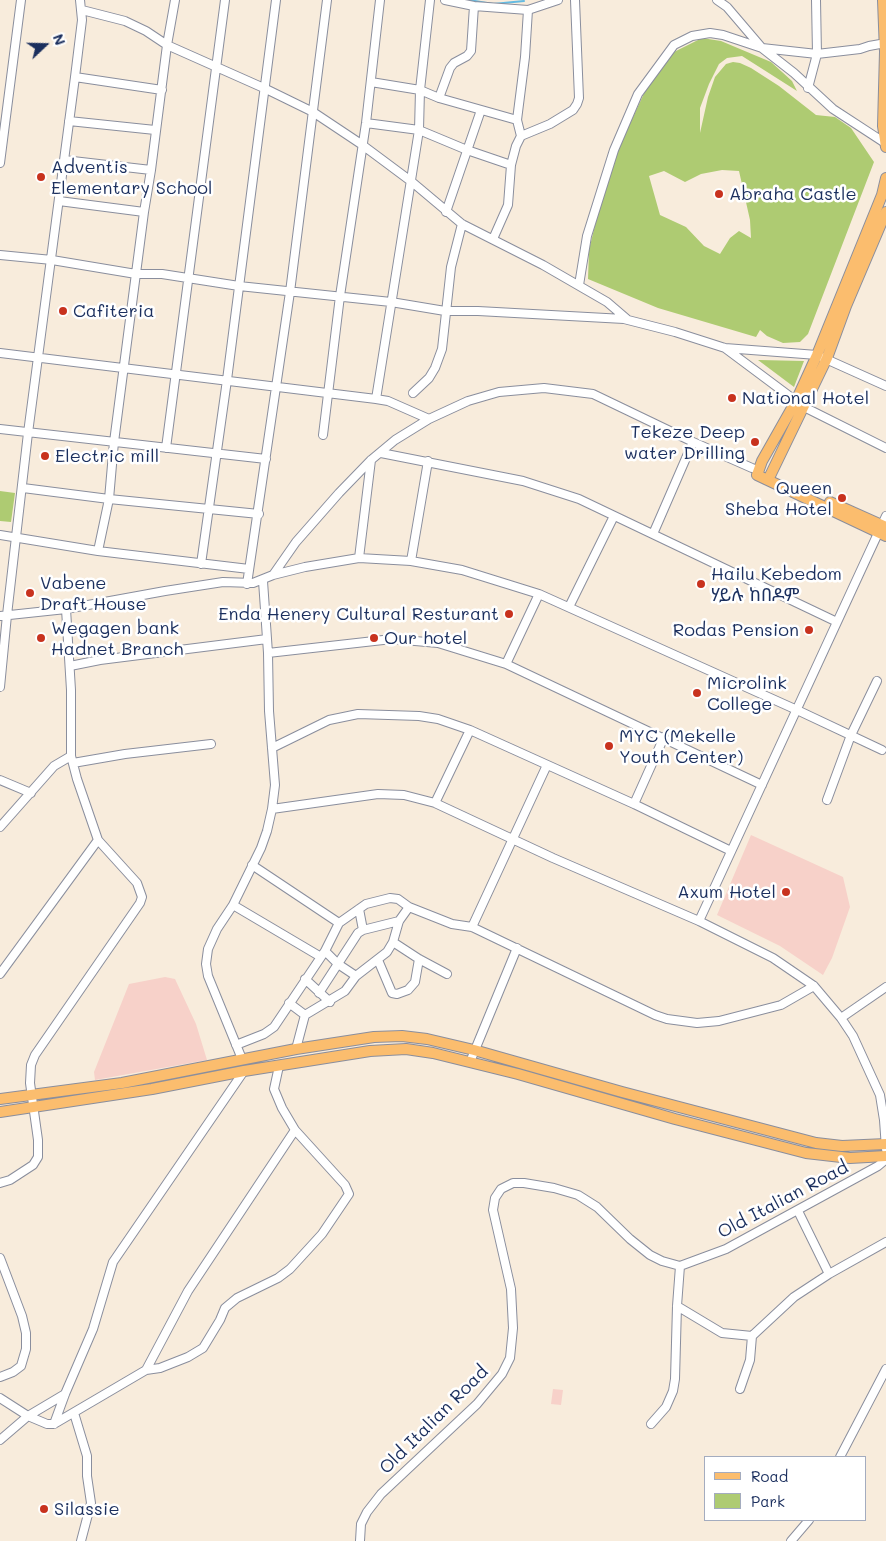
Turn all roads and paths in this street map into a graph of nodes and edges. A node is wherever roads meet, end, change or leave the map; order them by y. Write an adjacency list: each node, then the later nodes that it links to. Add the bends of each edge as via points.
1 (21, 0): 44 (street)
2 (80, 0): 18 (street)
3 (175, 0): 20 (street)
4 (225, 0): 24 (street)
5 (276, 0): 28 (street)
6 (327, 0): 33 (street)
7 (380, 0): 26 (street)
8 (430, 0): 30 (street)
9 (445, 0): 16 (street)
10 (519, 0): 17 (street)
11 (558, 0): 19 (street)
12 (575, 0): 39 (street, via 577,104 550,124)
13 (717, 0): 22 (street, via 727,7)
14 (816, 0): 23 (street)
15 (883, 0): 21 (main road)
16 (474, 6): 17 (street); 31 (street, via 471,51 450,68)
17 (519, 9): 19 (street)
18 (82, 10): 20 (street, via 125,21); 25 (street)
19 (528, 10): 34 (street)
20 (167, 45): 24 (street); 29 (street)
21 (885, 47): 23 (street, via 869,46); 40 (main road, via 883,126)
22 (762, 48): 23 (street); 27 (street); 60 (street, via 723,35 692,36 674,45 653,72 638,94 614,150 587,236)
23 (816, 54): 27 (street)
24 (216, 67): 28 (street); 58 (street)
25 (75, 77): 29 (street); 35 (street)
26 (371, 82): 30 (street); 36 (street)
27 (808, 88): 40 (street, via 833,109)
28 (266, 89): 33 (street); 59 (street)
29 (162, 90): 37 (street)
30 (420, 90): 31 (street); 38 (street)
31 (439, 98): 32 (street)
32 (481, 110): 34 (street); 42 (street)
33 (313, 112): 41 (street); 61 (street)
34 (517, 120): 39 (street)
35 (69, 121): 37 (street); 43 (street)
36 (366, 123): 38 (street); 41 (street)
37 (155, 130): 46 (street)
38 (419, 130): 42 (street); 48 (street)
39 (521, 136): 45 (street)
40 (886, 142)
41 (361, 144): 48 (street); 62 (street)
42 (467, 150): 45 (street); 51 (street)
43 (64, 160): 46 (street); 49 (street)
44 (0, 162)
45 (511, 165): 54 (street, via 508,205)
46 (151, 170): 50 (street)
47 (886, 178): 64 (main road)
48 (412, 182): 51 (street); 63 (street)
49 (59, 201): 50 (street); 56 (street)
50 (144, 212): 57 (street)
51 (446, 212): 53 (street)
52 (886, 212): 64 (main road)
53 (462, 224): 54 (street); 65 (street, via 451,267)
54 (493, 239): 60 (street)
55 (0, 255): 56 (street)
56 (52, 260): 57 (street); 70 (street)
57 (136, 274): 58 (street); 71 (street)
58 (189, 279): 59 (street); 72 (street)
59 (239, 286): 61 (street); 73 (street)
60 (579, 286): 66 (street, via 607,302)
61 (290, 292): 62 (street); 75 (street)
62 (340, 296): 63 (street); 76 (street)
63 (391, 302): 65 (street); 78 (street)
64 (842, 304): 69 (main road)
65 (445, 311): 66 (street); 77 (street, via 442,349 435,368)
66 (630, 321): 67 (street)
67 (725, 348): 69 (street); 79 (street)
68 (0, 353): 70 (street)
69 (822, 357): 74 (street); 79 (main road)
70 (39, 359): 71 (street); 82 (street)
71 (124, 369): 72 (street); 84 (street)
72 (174, 375): 73 (street); 86 (street)
73 (227, 380): 75 (street); 89 (street)
74 (886, 386)
75 (276, 387): 76 (street); 90 (street)
76 (329, 393): 78 (street); 83 (street)
77 (413, 393)
78 (376, 399): 80 (street)
79 (800, 404): 87 (street); 93 (main road); 94 (main road)
80 (429, 419): 85 (street, via 468,401 499,392 544,388 593,394); 88 (street)
81 (0, 429): 82 (street)
82 (28, 433): 84 (street); 95 (street)
83 (323, 435)
84 (114, 442): 86 (street); 96 (street)
85 (693, 442): 93 (street); 101 (street)
86 (166, 448): 89 (street)
87 (886, 448)
88 (381, 452): 91 (street); 92 (street)
89 (216, 454): 90 (street); 97 (street)
90 (266, 459): 98 (street)
91 (372, 460): 105 (street); 109 (street, via 296,542)
92 (428, 461): 99 (street, via 523,481 579,499); 106 (street)
93 (756, 471): 94 (main road)
94 (769, 477): 100 (main road)
95 (23, 488): 96 (street); 103 (street)
96 (109, 499): 97 (street); 104 (street)
97 (209, 508): 98 (street); 107 (street)
98 (259, 514): 108 (street)
99 (614, 516): 101 (street); 113 (street)
100 (884, 527): 116 (street)
101 (653, 534): 116 (street)
102 (0, 535): 103 (street)
103 (17, 536): 104 (street); 115 (street)
104 (98, 551): 107 (street)
105 (359, 558): 106 (street); 109 (street)
106 (411, 561): 112 (street, via 462,570)
107 (201, 564): 108 (street)
108 (249, 569): 111 (street)
109 (273, 575): 110 (street)
110 (263, 581): 111 (street); 117 (street)
111 (247, 584): 114 (street, via 223,582)
112 (539, 594): 113 (street); 119 (street)
113 (569, 607): 123 (street)
114 (66, 610): 115 (street); 120 (street)
115 (3, 615): 122 (street)
116 (837, 622): 123 (street)
117 (267, 638): 118 (street); 120 (street)
118 (268, 653): 119 (street, via 392,639 438,643); 128 (street)
119 (506, 664): 126 (street)
120 (70, 666): 130 (street)
121 (877, 681): 125 (street)
122 (0, 687)
123 (797, 710): 125 (street); 133 (street)
124 (470, 730): 128 (street, via 419,716 358,714 329,720); 131 (street); 136 (street)
125 (851, 736): 129 (street); 135 (street)
126 (664, 738): 133 (street); 137 (street)
127 (211, 744): 130 (street)
128 (272, 748): 138 (street, via 275,785)
129 (882, 750)
130 (72, 759): 134 (street, via 54,766); 141 (street)
131 (547, 765): 137 (street); 140 (street)
132 (0, 780): 134 (street)
133 (762, 785): 142 (street)
134 (31, 793): 139 (street)
135 (827, 800)
136 (435, 803): 138 (street, via 404,795 378,794); 140 (street)
137 (634, 804): 142 (street)
138 (272, 808): 143 (street, via 268,831)
139 (0, 827)
140 (513, 839): 148 (street); 150 (street)
141 (98, 840): 158 (street); 179 (street, via 137,883 142,897 35,1055 30,1071)
142 (731, 851): 148 (street)
143 (252, 865): 144 (street); 149 (street)
144 (233, 905): 154 (street); 169 (street, via 217,928 206,964)
145 (409, 907): 146 (street, via 398,899 390,898); 147 (street); 150 (street, via 452,924)
146 (359, 908): 149 (street); 151 (street)
147 (398, 921): 151 (street); 152 (street)
148 (699, 921): 162 (street, via 773,958)
149 (339, 923): 154 (street)
150 (472, 927): 153 (street)
151 (363, 930): 157 (street, via 354,937)
152 (393, 942): 155 (street); 156 (street)
153 (517, 948): 162 (street, via 655,1016 697,1023 719,1021 781,1004); 171 (street)
154 (323, 954): 157 (street); 161 (street)
155 (378, 960): 156 (street, via 392,993 397,994 408,990 415,982); 160 (street)
156 (419, 960): 159 (street)
157 (338, 964): 160 (street); 164 (street)
158 (0, 974)
159 (447, 974)
160 (356, 976): 166 (street, via 345,991)
161 (305, 979): 164 (street); 165 (street)
162 (814, 986): 168 (street)
163 (886, 987): 168 (street)
164 (318, 993): 166 (street)
165 (289, 1002): 167 (street); 169 (street, via 274,1027)
166 (330, 1002): 167 (street)
167 (305, 1015): 170 (street)
168 (841, 1018): 184 (street, via 880,1095)
169 (236, 1045): 172 (street)
170 (296, 1049): 171 (main road, via 402,1036); 172 (main road)
171 (474, 1050): 173 (street); 184 (main road, via 816,1143 842,1146)
172 (242, 1059): 176 (main road)
173 (470, 1062): 174 (main road, via 396,1049); 185 (main road, via 806,1153 850,1158)
174 (278, 1066): 175 (main road); 183 (street, via 274,1089)
175 (244, 1071): 178 (main road); 198 (street, via 114,1262 93,1328)
176 (150, 1078): 177 (main road); 178 (main road)
177 (123, 1088): 178 (main road); 179 (main road); 181 (main road)
178 (152, 1089)
179 (31, 1094): 180 (main road); 181 (street)
180 (0, 1099)
181 (33, 1106): 182 (main road); 186 (street, via 38,1157 33,1165)
182 (0, 1112)
183 (295, 1130): 195 (street, via 188,1290); 195 (street, via 345,1185 348,1194 322,1234 290,1269 225,1308 203,1348 160,1368)
184 (886, 1144): 185 (street)
185 (886, 1155): 187 (street, Old Italian Road, via 878,1166)
186 (0, 1183)
187 (798, 1211): 190 (street, Old Italian Road, via 726,1249); 191 (street)
188 (886, 1242): 191 (street)
189 (0, 1258): 196 (street, via 26,1333 21,1366)
190 (680, 1266): 192 (street); 208 (street, Old Italian Road, via 650,1255 597,1207 578,1195 524,1183 513,1183 501,1189 493,1210 511,1289 513,1328 510,1358 502,1374 477,1404 366,1512)
191 (829, 1274): 193 (street, via 794,1297)
192 (677, 1306): 193 (street, via 722,1333); 203 (street, via 676,1379 666,1407)
193 (752, 1336): 197 (street, via 750,1360)
194 (886, 1369): 205 (street)
195 (146, 1370): 200 (street)
196 (0, 1377)
197 (740, 1389)
198 (64, 1394): 201 (street); 202 (street)
199 (0, 1398): 201 (street)
200 (74, 1413): 202 (street); 207 (street, via 87,1456 91,1503)
201 (28, 1416): 202 (street); 204 (street)
202 (54, 1424)
203 (651, 1424)
204 (0, 1440)
205 (841, 1456)
206 (808, 1521): 209 (street)
207 (80, 1541)
208 (360, 1541)
209 (791, 1541)

